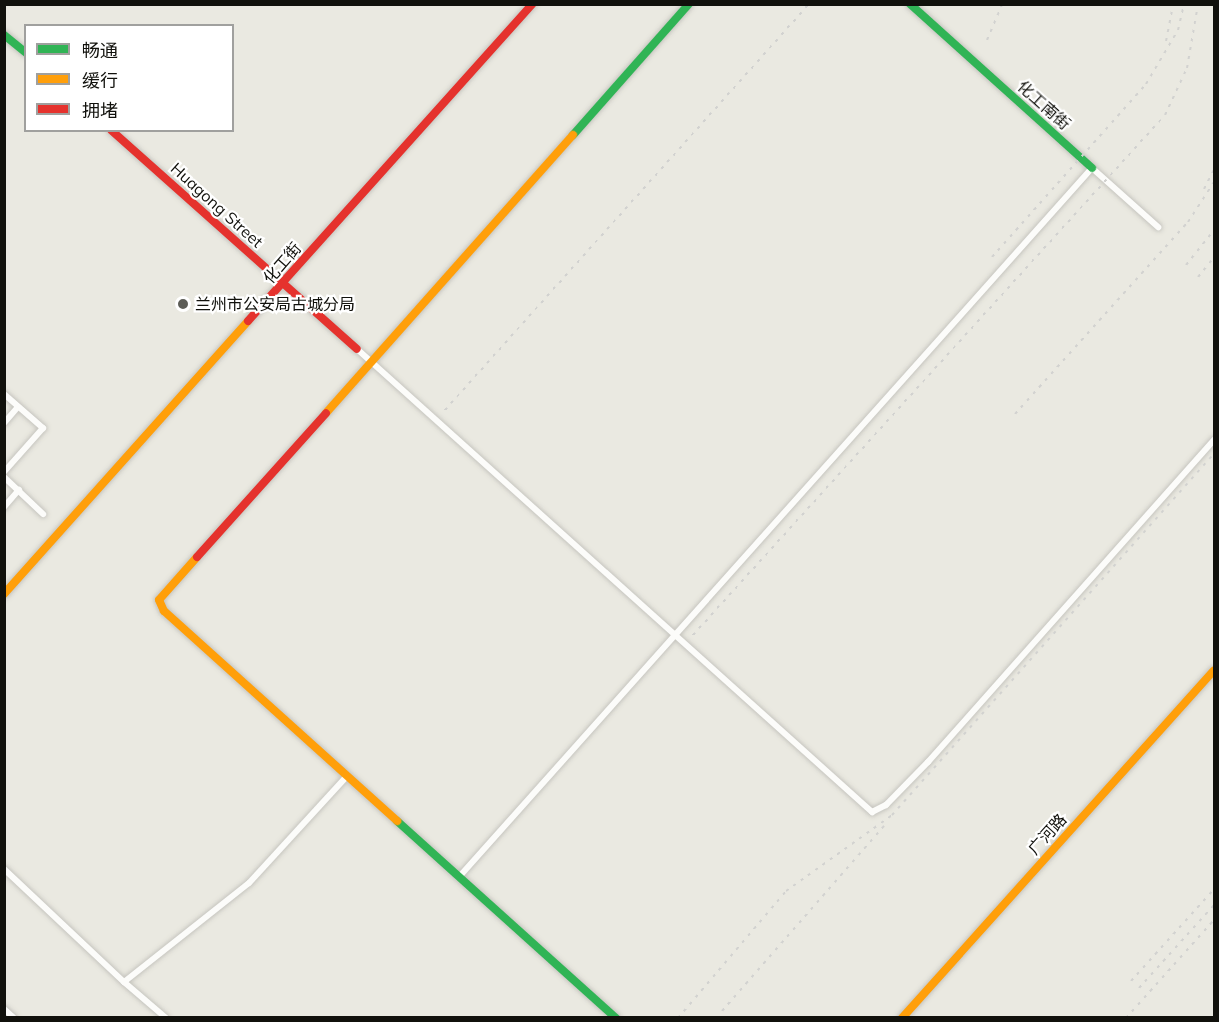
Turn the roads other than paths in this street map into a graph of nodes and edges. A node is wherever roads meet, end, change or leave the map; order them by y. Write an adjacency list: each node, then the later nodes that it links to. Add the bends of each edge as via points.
1 (532, 4): 9 (street, 化工街)
2 (689, 4): 11 (street)
3 (910, 4): 7 (street, 化工南街)
4 (4, 34): 5 (street)
5 (24, 51)
6 (113, 132): 9 (street, Huagong Street)
7 (1092, 168): 8 (street, 化工南街); 22 (street)
8 (1158, 227)
9 (284, 284): 10 (street, Huagong Street); 21 (street, 化工街)
10 (357, 349): 11 (street)
11 (370, 361): 22 (street); 24 (street, via 159,600 164,611)
12 (4, 394): 13 (street)
13 (18, 407): 14 (street); 16 (street, via 43,428)
14 (4, 423)
15 (1215, 440): 22 (street, via 928,762 877,812 862,806)
16 (4, 472)
17 (4, 477): 18 (street)
18 (19, 490): 19 (street); 20 (street)
19 (4, 507)
20 (43, 514)
21 (4, 594)
22 (673, 638): 26 (street)
23 (1215, 670): 32 (street, 广河路)
24 (347, 776): 26 (street); 27 (street, via 249,883)
25 (4, 869): 27 (street)
26 (459, 877): 31 (street)
27 (124, 982): 30 (street)
28 (4, 1009): 29 (street)
29 (14, 1017)
30 (166, 1017)
31 (616, 1017)
32 (902, 1017)

